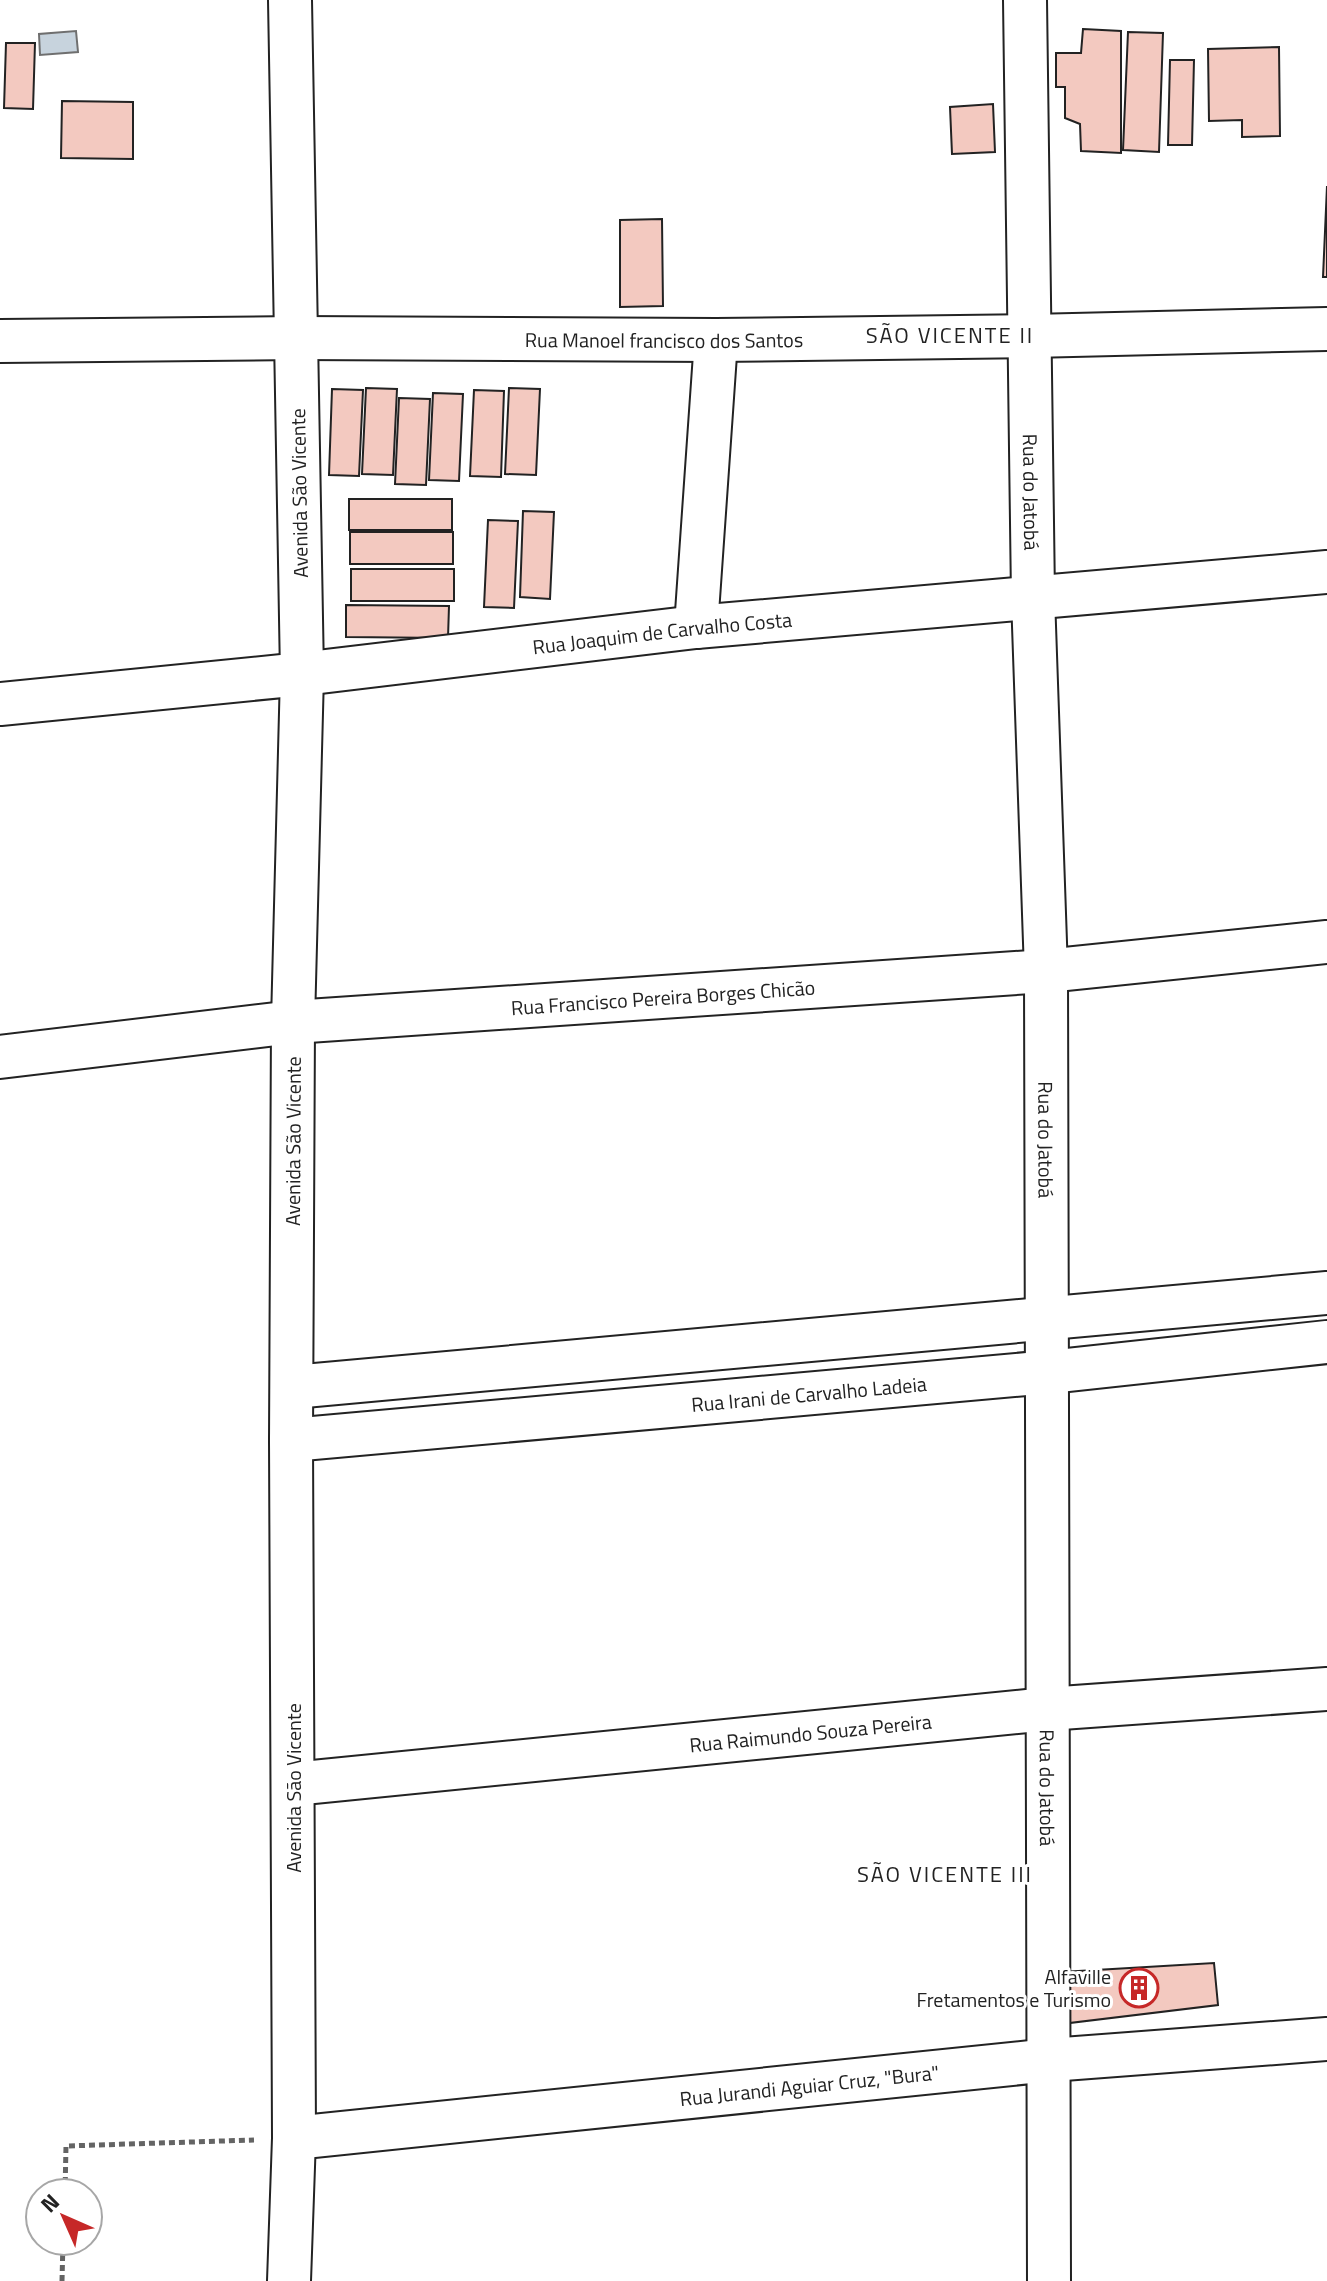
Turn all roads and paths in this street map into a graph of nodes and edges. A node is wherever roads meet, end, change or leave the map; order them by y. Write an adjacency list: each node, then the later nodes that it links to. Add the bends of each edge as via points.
1 (290, 0): 5 (street, Avenida São Vicente)
2 (1025, 0): 4 (street, Rua do Jatobá)
3 (1327, 329): 4 (street, Rua Manoel francisco dos Santos)
4 (1031, 336): 6 (street, Rua Manoel francisco dos Santos); 9 (street, Rua do Jatobá)
5 (296, 338): 6 (street, Rua Manoel francisco dos Santos); 7 (street, Rua Manoel francisco dos Santos); 11 (street, Avenida São Vicente)
6 (716, 340): 10 (street)
7 (0, 341)
8 (1327, 572): 9 (street, Rua Joaquim de Carvalho Costa)
9 (1033, 597): 10 (street, Rua Joaquim de Carvalho Costa); 14 (street, Rua do Jatobá)
10 (696, 627): 11 (street, Rua Joaquim de Carvalho Costa)
11 (302, 674): 12 (street, Rua Joaquim de Carvalho Costa); 15 (street, Avenida São Vicente)
12 (0, 704)
13 (1327, 942): 14 (street, Rua Francisco Pereira Borges Chicão)
14 (1046, 971): 15 (street, Rua Francisco Pereira Borges Chicão); 18 (street, Rua do Jatobá)
15 (293, 1022): 16 (street, Rua Francisco Pereira Borges Chicão); 21 (street, Avenida São Vicente)
16 (0, 1057)
17 (1327, 1293): 18 (street)
18 (1047, 1317): 20 (street, Rua do Jatobá); 21 (street)
19 (1327, 1342): 20 (street, Rua Irani de Carvalho Ladeia)
20 (1049, 1372): 22 (street, Rua Irani de Carvalho Ladeia); 24 (street, Rua do Jatobá)
21 (293, 1387): 22 (street, Avenida São Vicente)
22 (291, 1440): 25 (street, Avenida São Vicente)
23 (1327, 1689): 24 (street, Rua Raimundo Souza Pereira)
24 (1047, 1709): 25 (street, Rua Raimundo Souza Pereira); 27 (street, Rua do Jatobá)
25 (293, 1784): 28 (street, Avenida São Vicente)
26 (1327, 2039): 27 (street, Rua Jurandi Aguiar Cruz, "Bura")
27 (1050, 2060): 28 (street, Rua Jurandi Aguiar Cruz, "Bura"); 33 (street, Rua do Jatobá)
28 (294, 2138): 29 (path, via 66,2146); 32 (street, Avenida São Vicente)
29 (65, 2177)
30 (63, 2257): 31 (path)
31 (62, 2281)
32 (289, 2281)
33 (1049, 2281)

